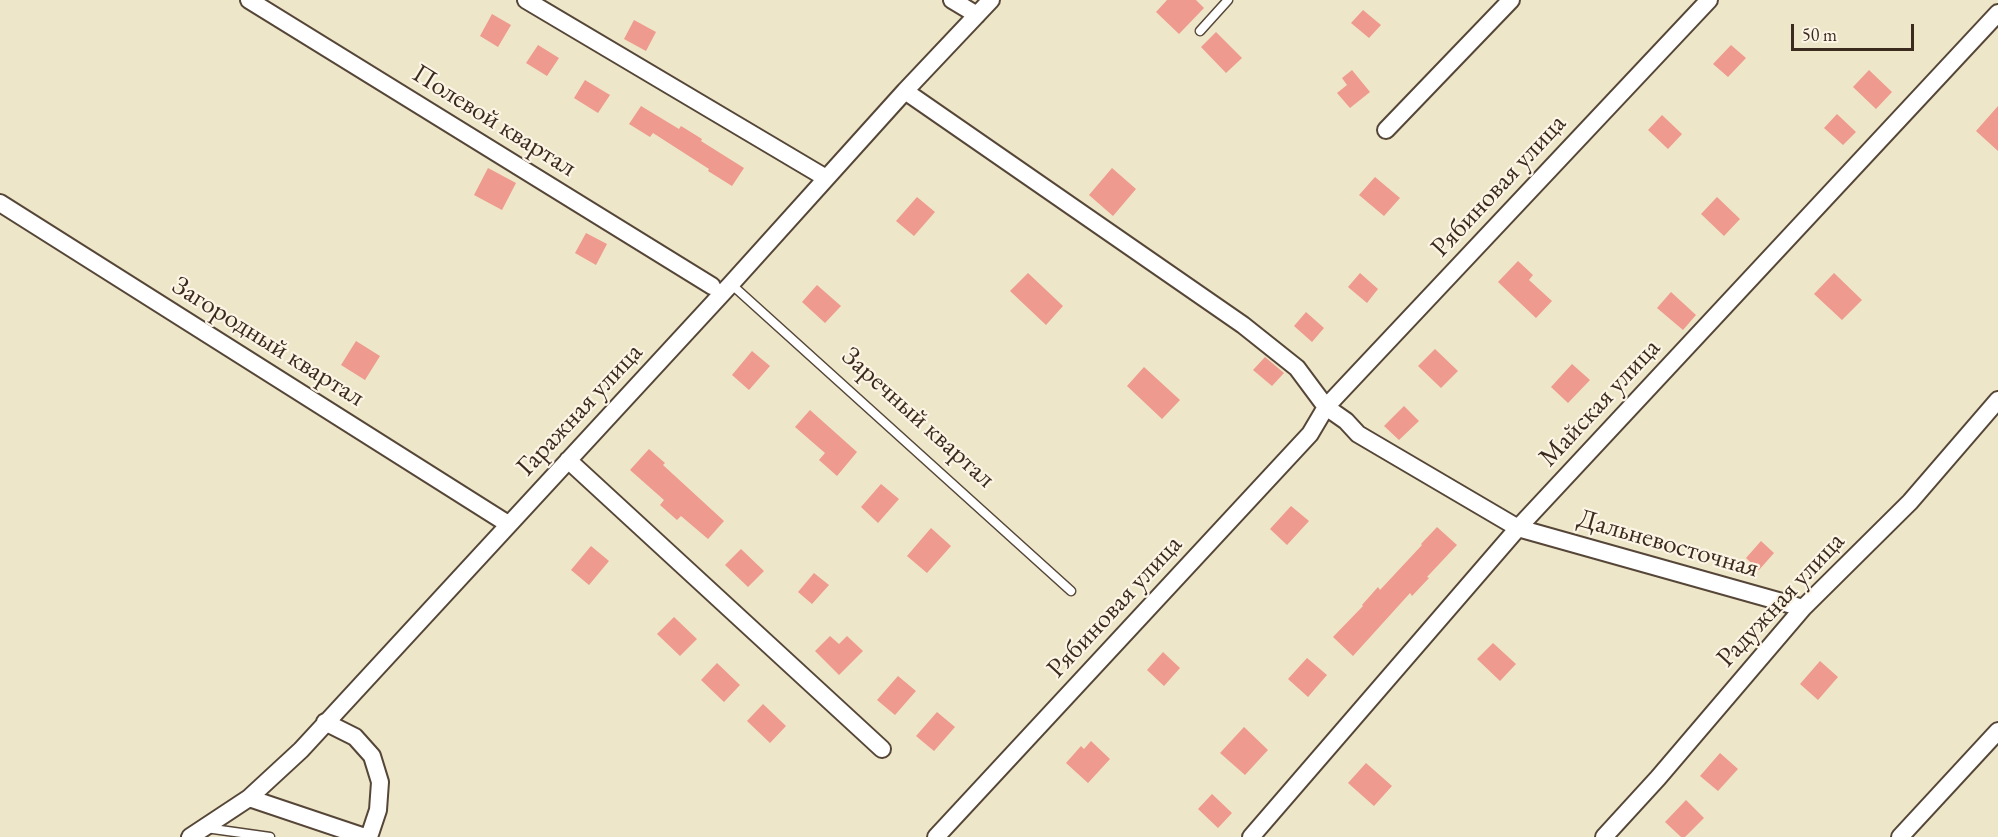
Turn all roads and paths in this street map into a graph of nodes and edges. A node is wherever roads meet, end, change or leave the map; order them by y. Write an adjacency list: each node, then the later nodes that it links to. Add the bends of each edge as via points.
1 (249, 0): 16 (street, Полевой квартал)
2 (526, 0): 13 (street)
3 (952, 0): 9 (street)
4 (991, 0): 9 (street, Гаражная улица)
5 (1228, 0): 10 (lane)
6 (1511, 0): 12 (street)
7 (1709, 0): 18 (street, Рябиновая улица)
8 (1998, 13): 21 (street, Майская улица)
9 (976, 15): 11 (street, Гаражная улица)
10 (1200, 31)
11 (905, 91): 13 (street, Гаражная улица); 18 (street, via 1243,325 1297,368)
12 (1386, 129)
13 (826, 178): 15 (street, Гаражная улица)
14 (0, 203): 20 (street, Загородный квартал)
15 (731, 284): 19 (street, Гаражная улица); 22 (lane, Заречный квартал)
16 (712, 286)
17 (1998, 400): 23 (street, Радужная улица, via 1910,502)
18 (1326, 407): 21 (street, via 1358,434); 31 (street, Рябиновая улица, via 1310,434)
19 (568, 460): 20 (street, Гаражная улица); 26 (street)
20 (508, 524): 24 (street, Гаражная улица)
21 (1518, 528): 23 (street, Дальневосточная); 32 (street, Майская улица)
22 (1071, 591)
23 (1803, 608): 33 (street, Радужная улица)
24 (325, 722): 27 (street, Гаражная улица); 30 (street, via 355,737 372,756 380,782 378,810)
25 (1998, 731): 34 (street)
26 (882, 749)
27 (249, 798): 28 (street, Гаражная улица); 30 (street)
28 (197, 832): 29 (lane)
29 (270, 837)
30 (367, 837)
31 (936, 837)
32 (1251, 837)
33 (1604, 837)
34 (1900, 837)

